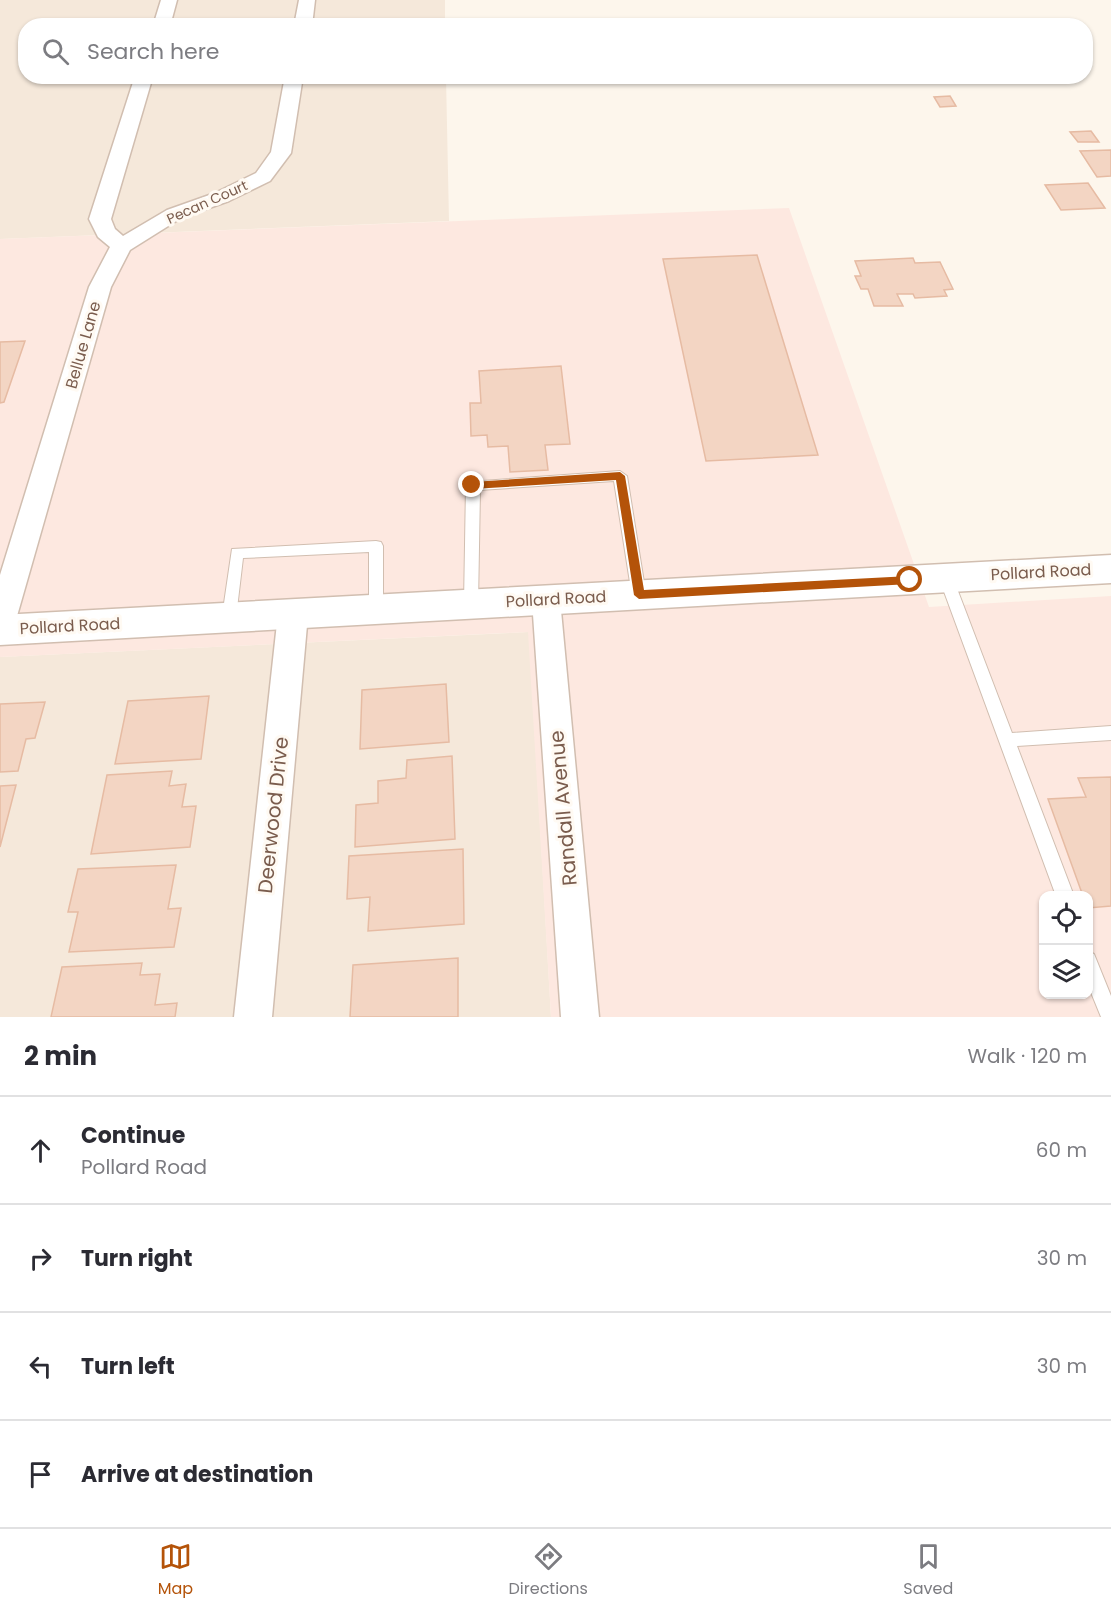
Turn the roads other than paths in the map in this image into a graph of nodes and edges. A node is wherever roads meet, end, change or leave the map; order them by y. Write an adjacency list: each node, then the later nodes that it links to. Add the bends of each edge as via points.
1 (169, 0): 3 (street)
2 (307, 0): 4 (street)
3 (163, 18)
4 (304, 18)
5 (142, 84): 7 (street, via 100,219 105,232)
6 (293, 84): 7 (street, Pecan Court, via 281,153 263,177 174,214)
7 (121, 246): 16 (street, Bellue Lane, via 100,287)
8 (1111, 568): 9 (street, Pollard Road)
9 (946, 578): 10 (street, Pollard Road); 19 (lane)
10 (639, 595): 11 (street, Pollard Road); 12 (lane, via 620,476 472,485)
11 (546, 600): 12 (street, Pollard Road); 23 (street, Randall Avenue)
12 (471, 604): 13 (street, Pollard Road)
13 (376, 609): 14 (street, Pollard Road); 15 (lane, via 376,546 237,554)
14 (293, 614): 15 (street, Pollard Road); 22 (street, Deerwood Drive)
15 (229, 617): 17 (street, Pollard Road)
16 (0, 623)
17 (0, 630)
18 (1111, 733): 19 (lane)
19 (1007, 740): 20 (lane)
20 (1063, 891)
21 (1093, 971): 24 (lane)
22 (253, 1017)
23 (580, 1017)
24 (1110, 1017)

